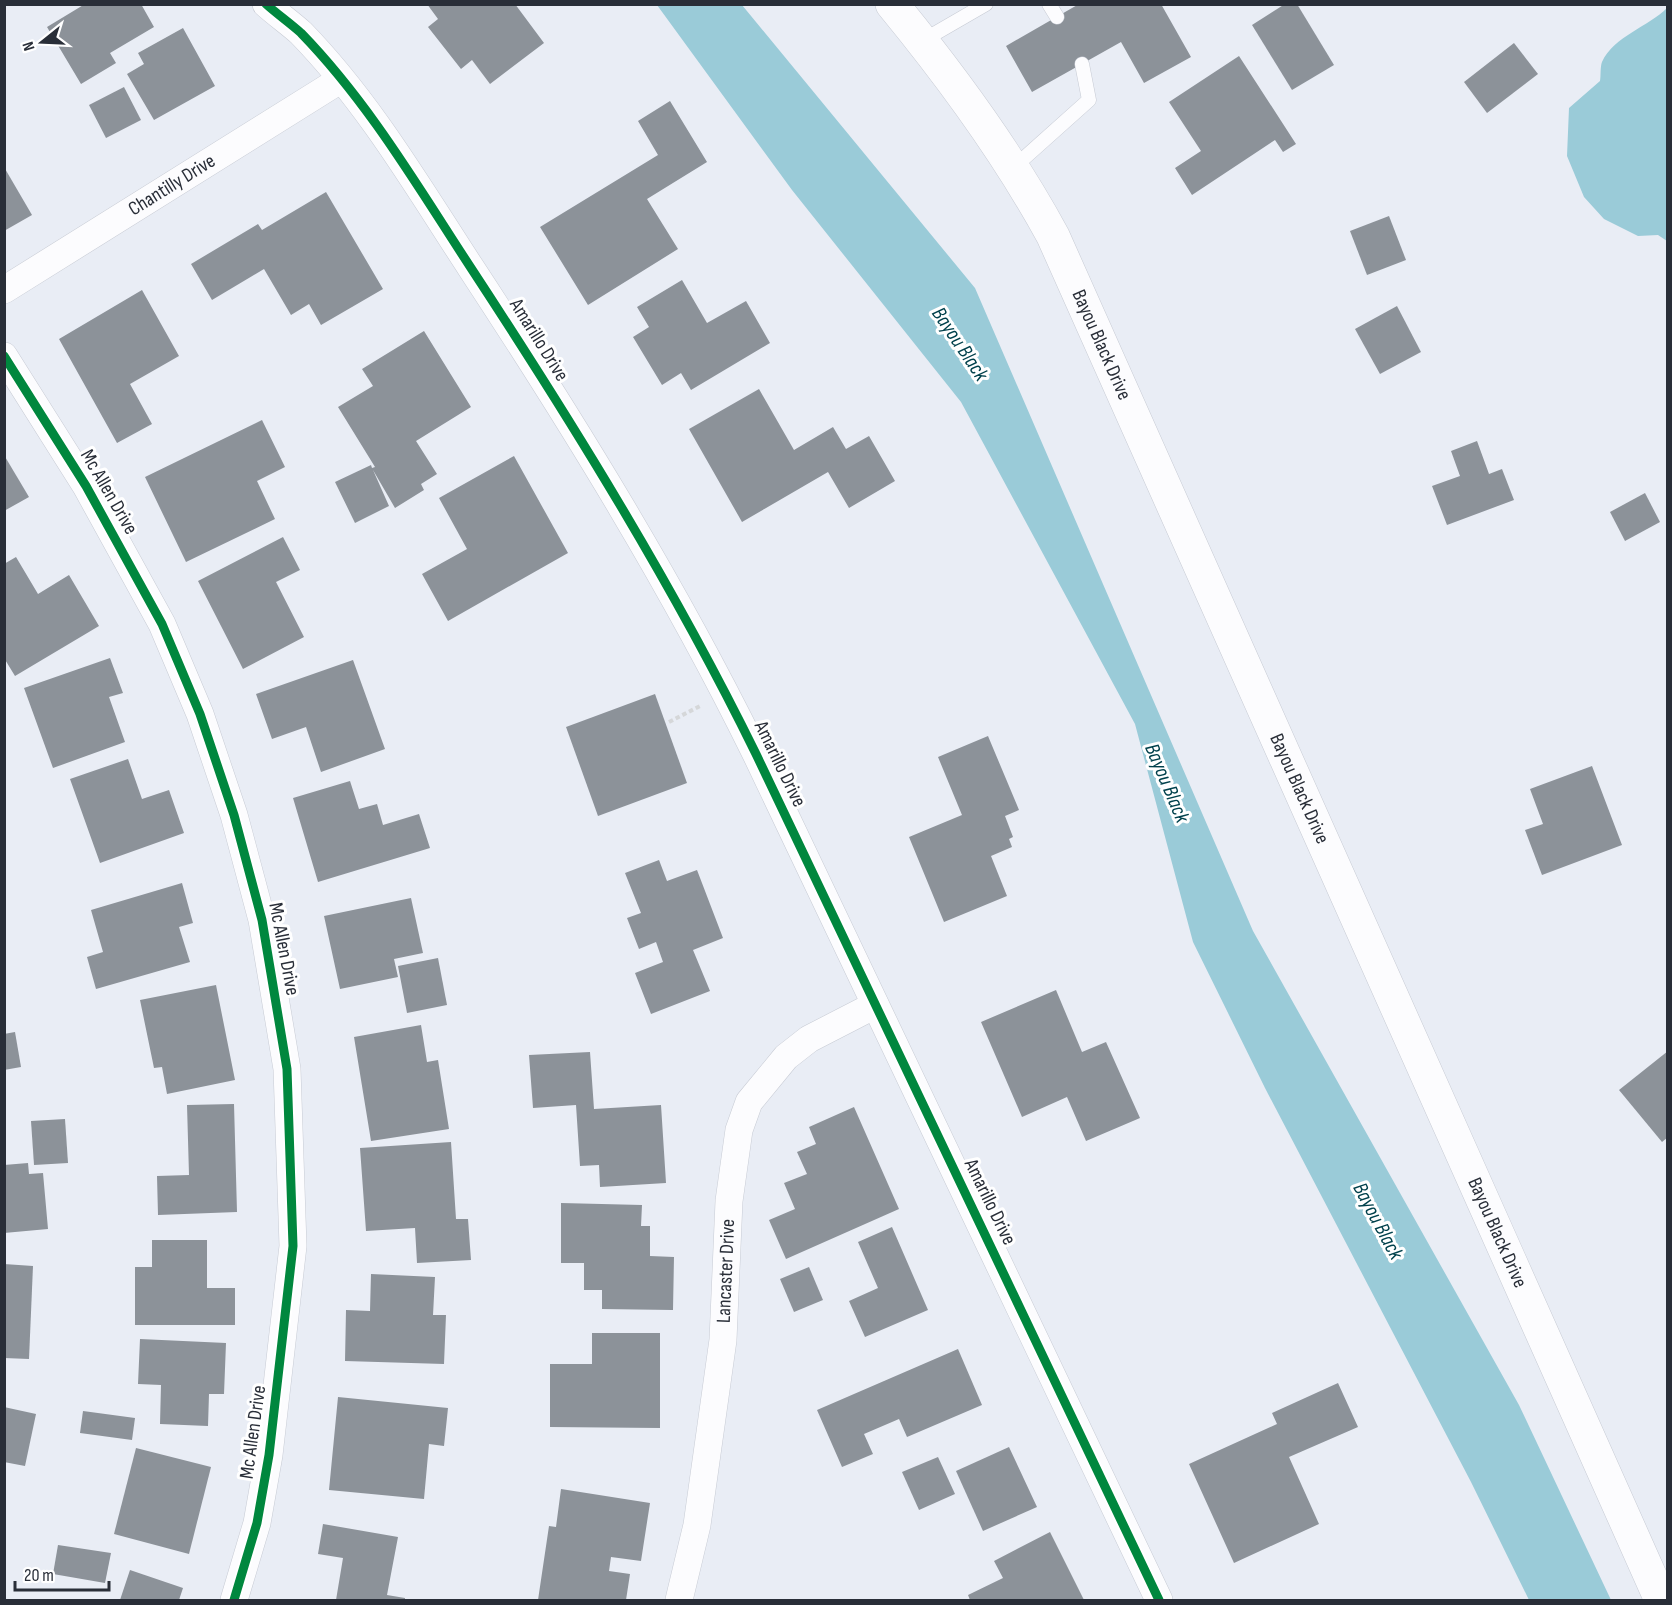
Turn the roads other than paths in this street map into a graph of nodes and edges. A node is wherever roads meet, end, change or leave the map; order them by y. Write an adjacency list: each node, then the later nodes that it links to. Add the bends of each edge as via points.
1 (266, 4): 8 (street, Amarillo Drive, via 300,33)
2 (892, 4): 6 (main road, Bayou Black Drive)
3 (986, 4): 6 (lane)
4 (1049, 4): 5 (lane)
5 (1057, 17)
6 (922, 41): 9 (main road, Bayou Black Drive)
7 (1082, 64): 9 (lane, via 1089,100)
8 (340, 80): 10 (street, Chantilly Drive); 12 (street, Amarillo Drive, via 371,115 529,356 636,532 751,744)
9 (1013, 168): 16 (main road, Bayou Black Drive, via 1053,236)
10 (4, 290)
11 (4, 356): 13 (street, Mc Allen Drive, via 86,486 162,624 200,714 234,815 262,920 287,1070 293,1246 269,1455 257,1524)
12 (875, 1005): 14 (street, Lancaster Drive, via 809,1039 786,1057 749,1101 739,1130 729,1202 723,1340 698,1525); 15 (street, Amarillo Drive)
13 (234, 1600)
14 (679, 1600)
15 (1160, 1600)
16 (1661, 1600)

